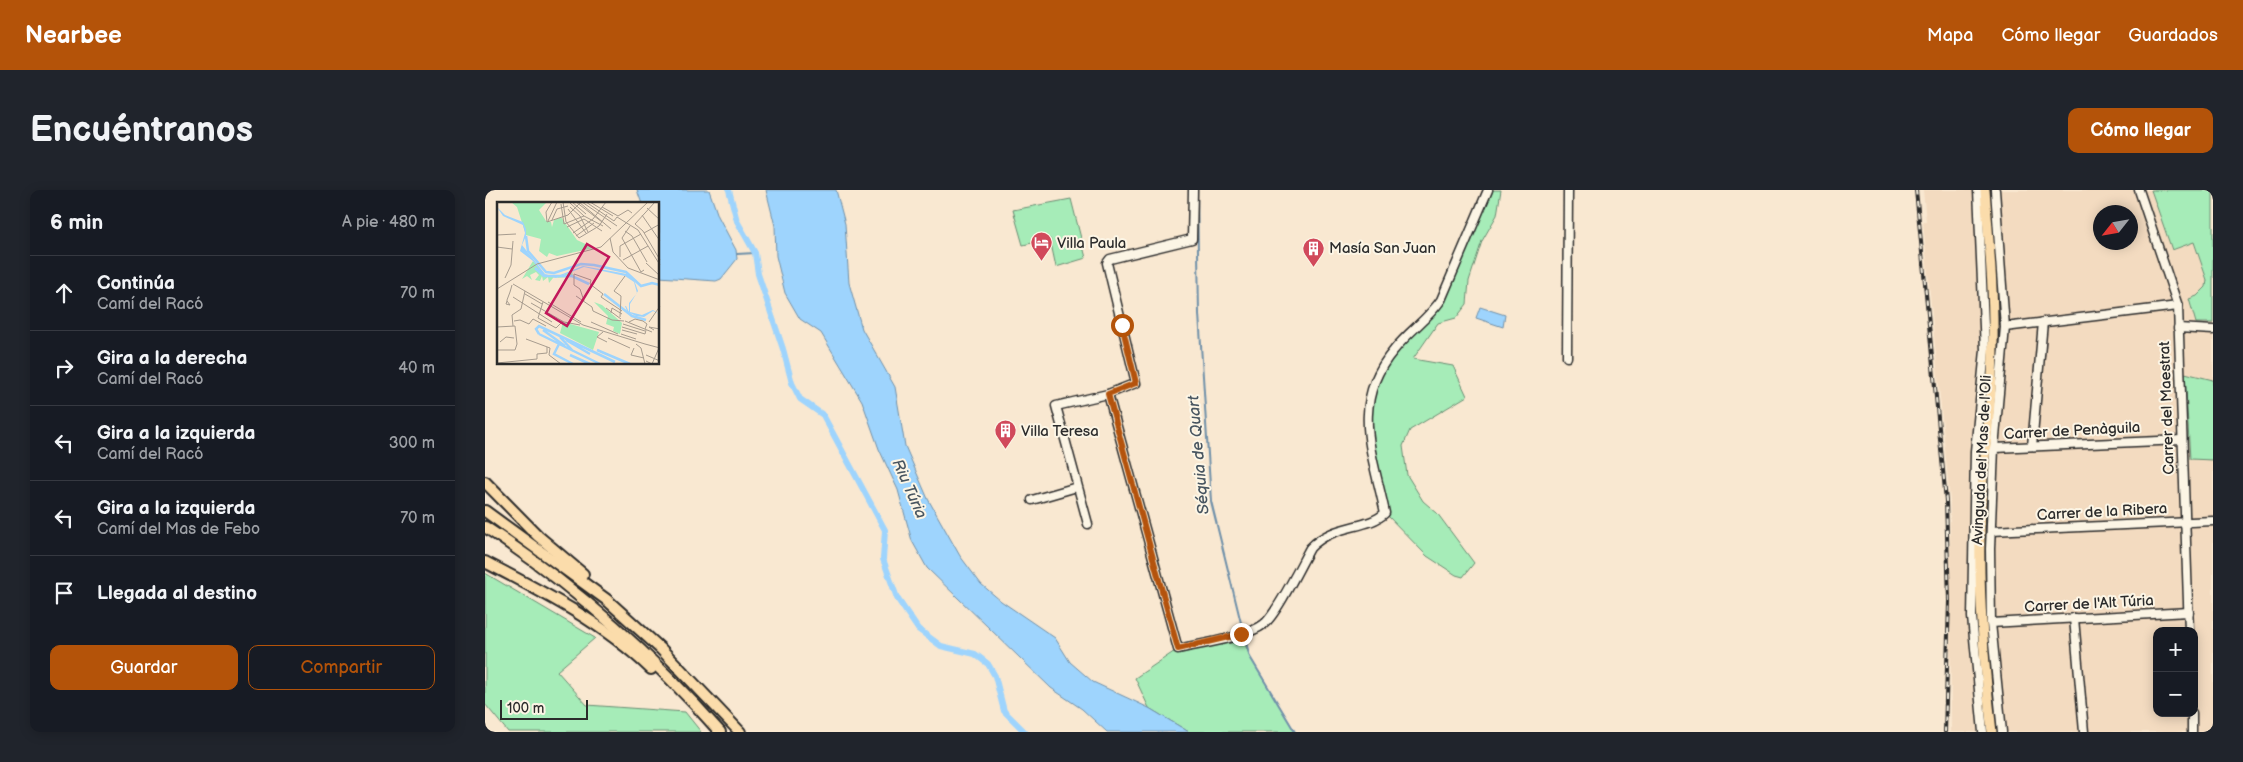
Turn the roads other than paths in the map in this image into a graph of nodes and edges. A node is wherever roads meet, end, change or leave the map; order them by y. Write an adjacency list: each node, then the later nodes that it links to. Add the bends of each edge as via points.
1 (1193, 190): 14 (street, via 1192,239 1110,259 1107,263 1136,383)
2 (1489, 190): 14 (street, via 1441,300 1395,349 1374,382 1369,401 1369,449 1385,513 1378,519 1335,530 1317,541 1265,624 1241,634 1178,649)
3 (1568, 190): 13 (street)
4 (1978, 190): 37 (street, Avinguda del Mas de l'Oli, via 1985,350 1975,451 1972,617)
5 (1985, 190): 38 (main road, via 1993,348 1981,505 1980,563)
6 (1995, 190): 10 (street, Avinguda del Mas de l'Oli)
7 (2139, 190): 8 (street, Carrer del Maestrat)
8 (2178, 306): 9 (street); 11 (street, Carrer del Maestrat)
9 (2043, 322): 10 (street); 16 (street)
10 (2005, 327): 17 (street, Avinguda del Mas de l'Oli)
11 (2178, 328): 12 (street); 15 (street, Carrer del Maestrat)
12 (2213, 330)
13 (1567, 358)
14 (1108, 394): 19 (street, via 1056,406)
15 (2182, 440): 16 (street, Carrer de Penàguila); 23 (street, Carrer del Maestrat)
16 (2032, 446): 17 (street, Carrer de Penàguila)
17 (1994, 448): 26 (street, Avinguda del Mas de l'Oli)
18 (485, 482): 28 (highway, via 538,536 600,588)
19 (1077, 486): 20 (street); 24 (street)
20 (1032, 500)
21 (485, 511): 28 (highway)
22 (2213, 521): 23 (street, Carrer de la Ribera)
23 (2186, 522): 26 (street, Carrer de la Ribera); 29 (street, Carrer del Maestrat)
24 (1088, 524)
25 (485, 527): 33 (highway, via 585,601 651,660)
26 (1991, 532): 31 (street, Avinguda del Mas de l'Oli)
27 (485, 562): 33 (highway, via 595,623 647,665 695,712)
28 (607, 600): 36 (highway, via 661,649)
29 (2189, 612): 30 (street, Carrer de l'Alt Túria); 32 (street, Carrer del Maestrat)
30 (2074, 618): 31 (street, Carrer de l'Alt Túria); 40 (street)
31 (1991, 622): 39 (street, Avinguda del Mas de l'Oli)
32 (2189, 627)
33 (704, 714): 35 (highway)
34 (2192, 717): 41 (street)
35 (719, 732)
36 (740, 732)
37 (1983, 732)
38 (1992, 732)
39 (2002, 732)
40 (2085, 732)
41 (2192, 732)

